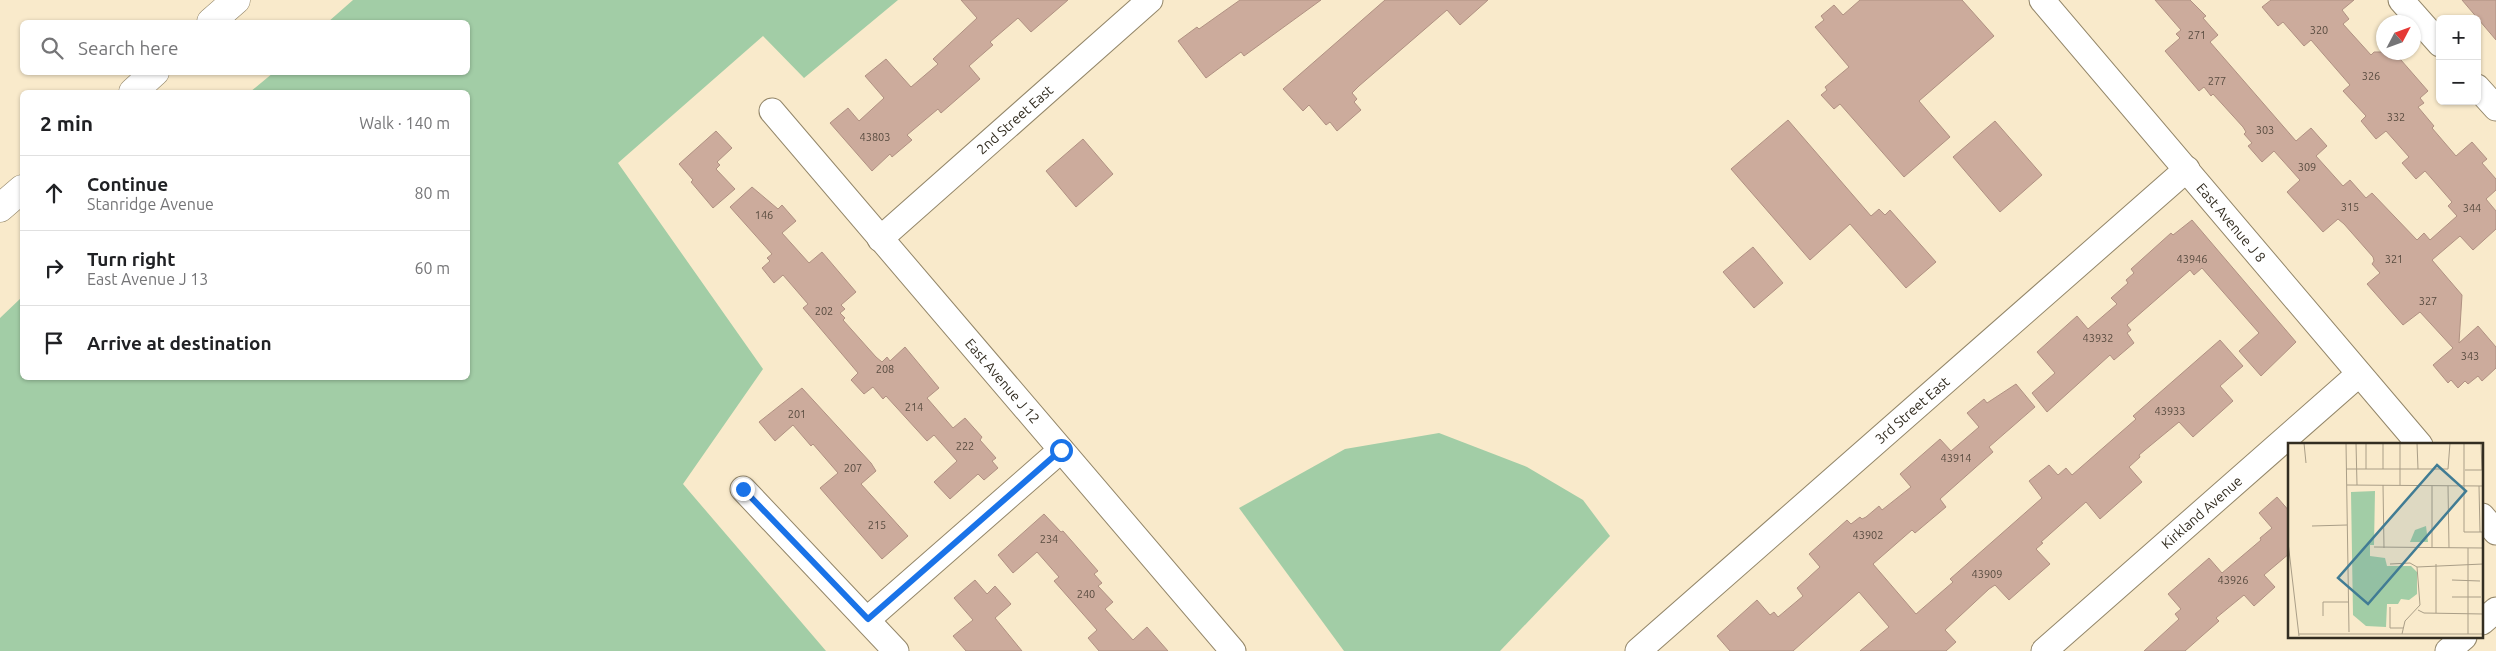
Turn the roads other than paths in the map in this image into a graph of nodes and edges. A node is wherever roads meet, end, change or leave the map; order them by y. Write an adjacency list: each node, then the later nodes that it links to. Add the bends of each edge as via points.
1 (236, 0): 5 (main road)
2 (1150, 0): 15 (street, 2nd Street East)
3 (2042, 0): 12 (street, East Avenue J 8)
4 (2401, 0): 6 (street)
5 (213, 20)
6 (2436, 39)
7 (152, 75): 8 (main road)
8 (135, 90)
9 (2481, 91): 10 (street)
10 (2496, 108)
11 (772, 111): 15 (street, East Avenue J 12)
12 (2187, 169): 16 (street, East Avenue J 8); 28 (street, 3rd Street East)
13 (20, 190): 14 (main road)
14 (0, 208)
15 (880, 239): 18 (street, East Avenue J 12)
16 (2359, 374): 17 (street, East Avenue J 8); 29 (street, Kirkland Avenue)
17 (2418, 443)
18 (1061, 450): 23 (street); 27 (street, East Avenue J 12)
19 (743, 489): 23 (street)
20 (2484, 518): 21 (street)
21 (2496, 532)
22 (2496, 610): 24 (street)
23 (868, 619): 26 (street)
24 (2484, 620)
25 (2463, 638): 30 (street)
26 (896, 651)
27 (1233, 651)
28 (1638, 651)
29 (2044, 651)
30 (2448, 651)

